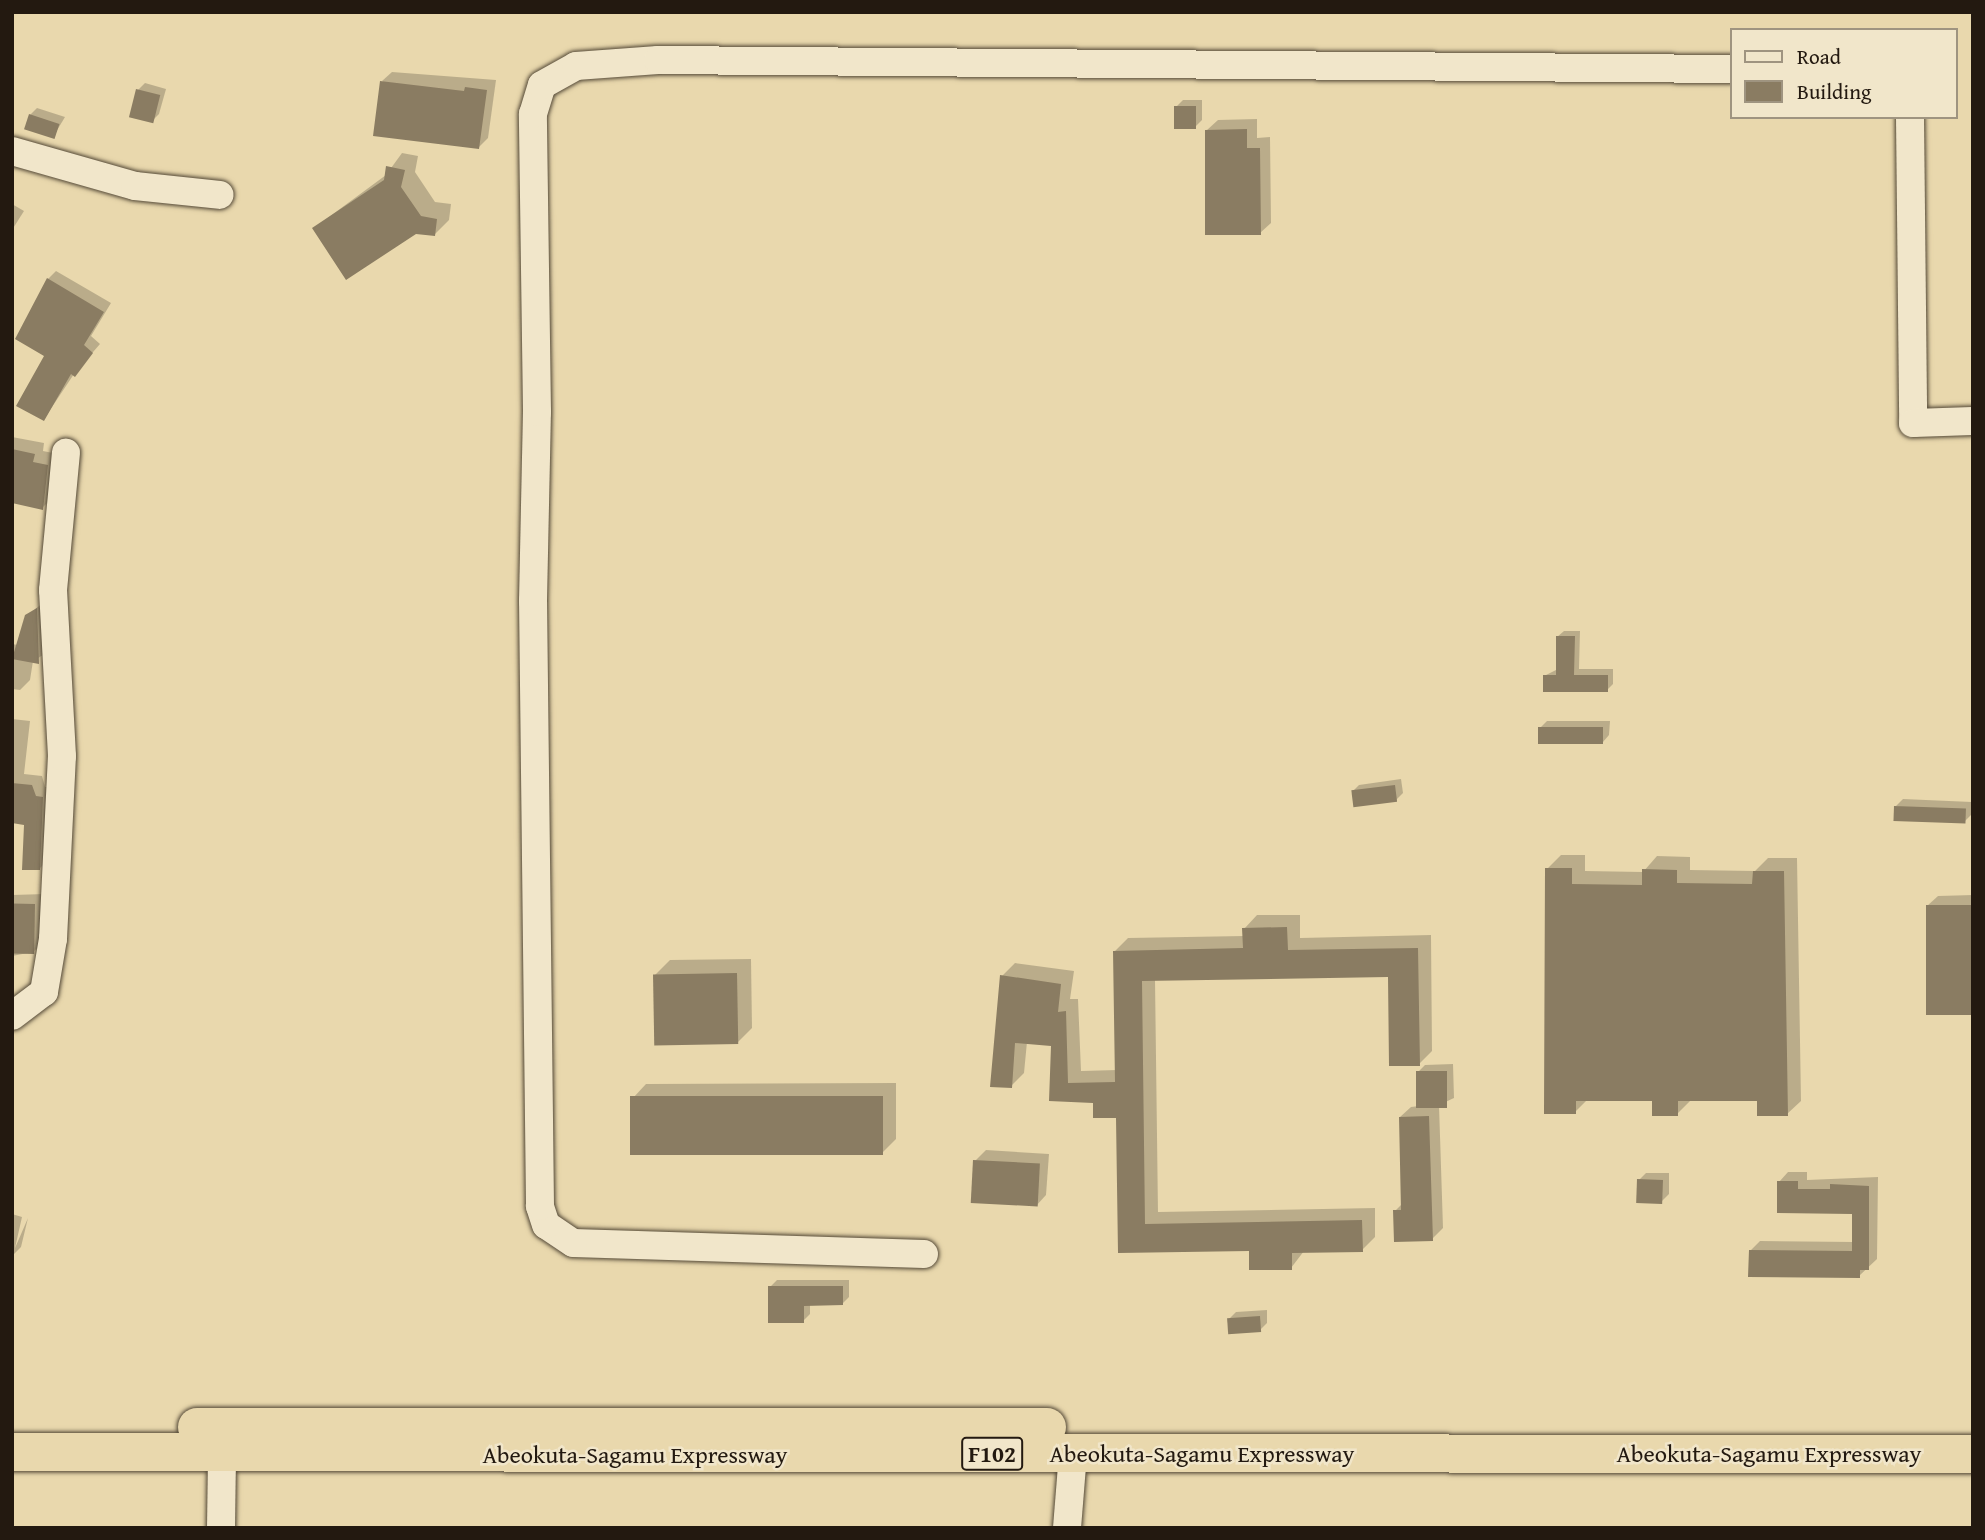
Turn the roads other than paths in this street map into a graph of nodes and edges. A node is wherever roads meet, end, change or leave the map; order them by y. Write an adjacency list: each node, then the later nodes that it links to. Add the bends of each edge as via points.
1 (1730, 69): 8 (street, via 657,60 576,66 542,85 533,114 537,401 533,601 540,1193 546,1225 573,1243)
2 (1910, 119): 5 (street, via 1913,423)
3 (12, 151): 4 (street, via 135,186)
4 (220, 195)
5 (1973, 421)
6 (66, 453): 7 (street, via 53,590 62,756 53,939 44,992)
7 (12, 1016)
8 (924, 1254)
9 (12, 1429): 10 (highway, Abeokuta-Sagamu Expressway / F102, via 556,1425)
10 (1973, 1431)
11 (12, 1452): 12 (highway, Abeokuta-Sagamu Expressway / F102)
12 (222, 1453): 13 (highway, Abeokuta-Sagamu Expressway / F102); 15 (street)
13 (1073, 1453): 14 (highway, Abeokuta-Sagamu Expressway / F102); 16 (street)
14 (1973, 1454)
15 (221, 1528)
16 (1067, 1528)

